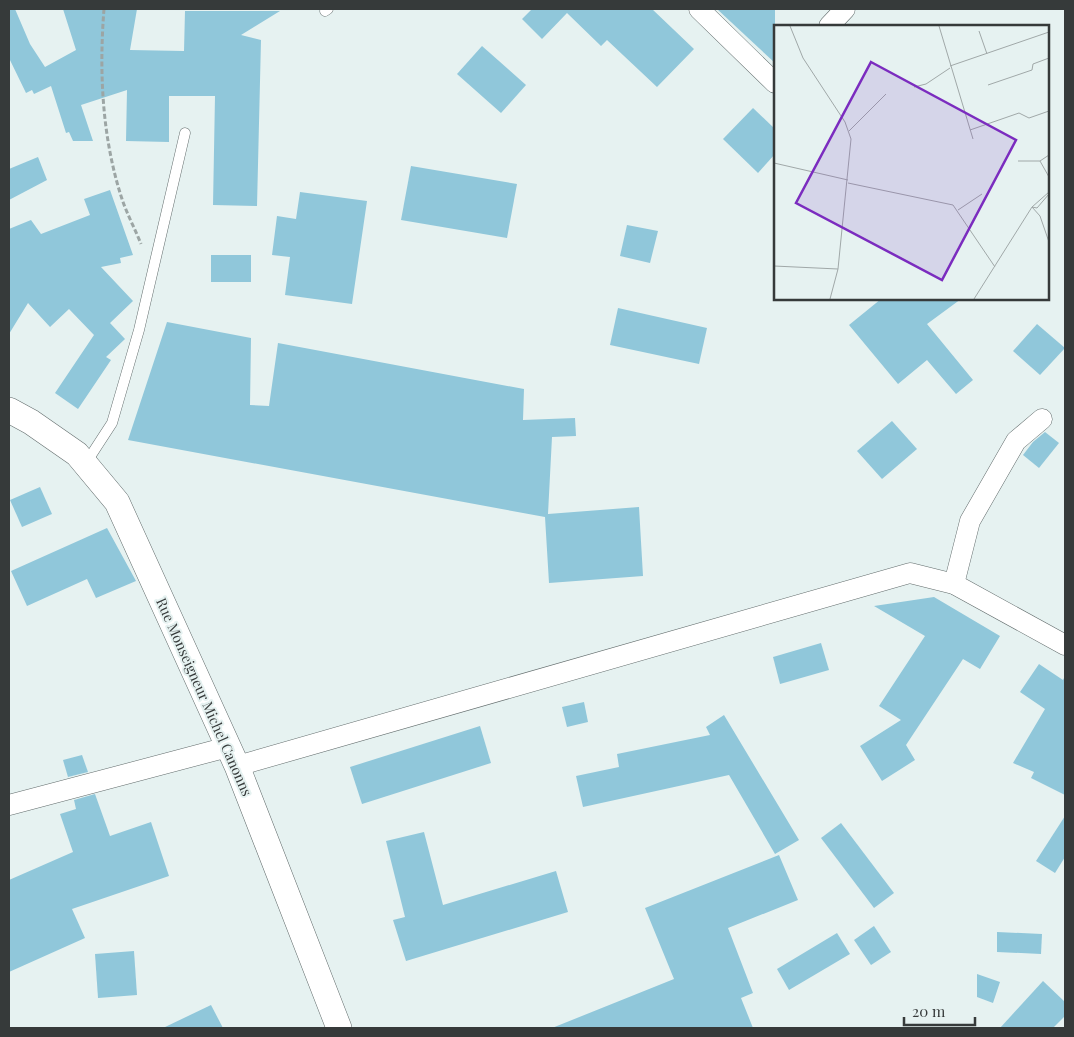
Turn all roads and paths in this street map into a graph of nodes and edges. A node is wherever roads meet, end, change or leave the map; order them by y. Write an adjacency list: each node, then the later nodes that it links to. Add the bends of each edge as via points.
1 (104, 9): 7 (path, via 101,86 109,150 122,199)
2 (699, 9): 5 (street)
3 (845, 9): 4 (street)
4 (830, 25)
5 (774, 82)
6 (185, 133): 7 (lane)
7 (154, 266): 10 (lane, via 112,423)
8 (9, 410): 10 (street, Rue Monseigneur Michel Canonns, via 39,427)
9 (1042, 419): 11 (street, via 1016,441 970,521)
10 (85, 464): 13 (street, Rue Monseigneur Michel Canonns, via 117,502)
11 (954, 584): 12 (street); 13 (street, via 910,573)
12 (1065, 645)
13 (233, 757): 14 (street); 15 (street, Rue Monseigneur Michel Canonns)
14 (9, 805)
15 (339, 1028)

